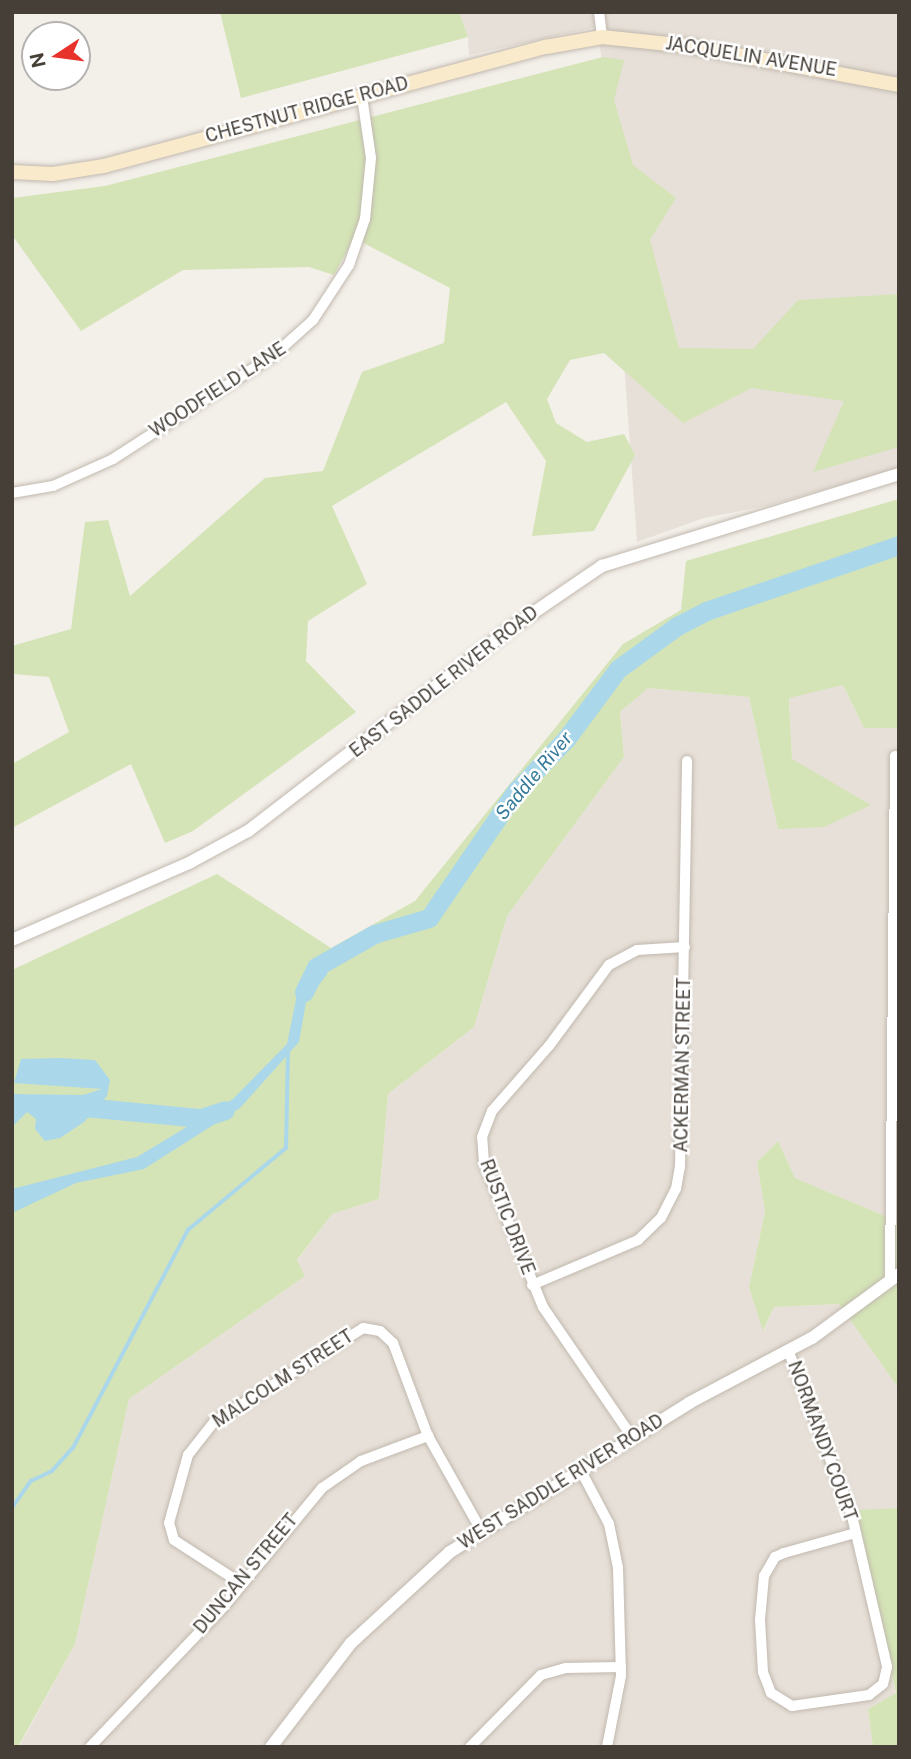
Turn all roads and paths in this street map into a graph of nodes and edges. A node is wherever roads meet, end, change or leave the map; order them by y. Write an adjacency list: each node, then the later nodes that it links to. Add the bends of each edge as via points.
1 (599, 12): 2 (street)
2 (602, 37): 3 (main road, JACQUELIN AVENUE, via 688,46); 4 (main road, CHESTNUT RIDGE ROAD)
3 (899, 85)
4 (362, 96): 5 (main road, CHESTNUT RIDGE ROAD, via 91,169 53,174); 7 (street, WOODFIELD LANE, via 371,158 365,219 349,265 313,320 273,356 113,458 53,486)
5 (12, 172)
6 (899, 474): 10 (street, EAST SADDLE RIVER ROAD, via 602,566 514,626 248,831 189,863)
7 (12, 493)
8 (895, 756): 12 (street)
9 (687, 761): 11 (street, ACKERMAN STREET)
10 (12, 940)
11 (685, 947): 13 (street, ACKERMAN STREET, via 680,1167 669,1205 650,1230 625,1248); 13 (street, RUSTIC DRIVE, via 637,950 609,965 485,1124 484,1163)
12 (894, 1277): 14 (street, WEST SADDLE RIVER ROAD)
13 (532, 1285): 16 (street, RUSTIC DRIVE, via 556,1330)
14 (788, 1350): 16 (street, WEST SADDLE RIVER ROAD); 19 (street, NORMANDY COURT)
15 (428, 1436): 18 (street, MALCOLM STREET); 20 (street, DUNCAN STREET, via 360,1461 322,1488); 20 (street, MALCOLM STREET, via 393,1343 372,1329 354,1331 214,1422 188,1455 170,1531 180,1547)
16 (632, 1437): 17 (street, WEST SADDLE RIVER ROAD)
17 (580, 1469): 18 (street, WEST SADDLE RIVER ROAD); 21 (street, via 599,1501 615,1546)
18 (481, 1530): 23 (street, WEST SADDLE RIVER ROAD, via 412,1583 368,1626)
19 (855, 1532): 19 (street, NORMANDY COURT, via 886,1676 869,1695 792,1706 771,1692 763,1672 764,1576 775,1557)
20 (242, 1584): 22 (street, DUNCAN STREET)
21 (621, 1667): 24 (street, via 566,1668 541,1675); 25 (street)
22 (90, 1747)
23 (271, 1747)
24 (470, 1747)
25 (607, 1747)

